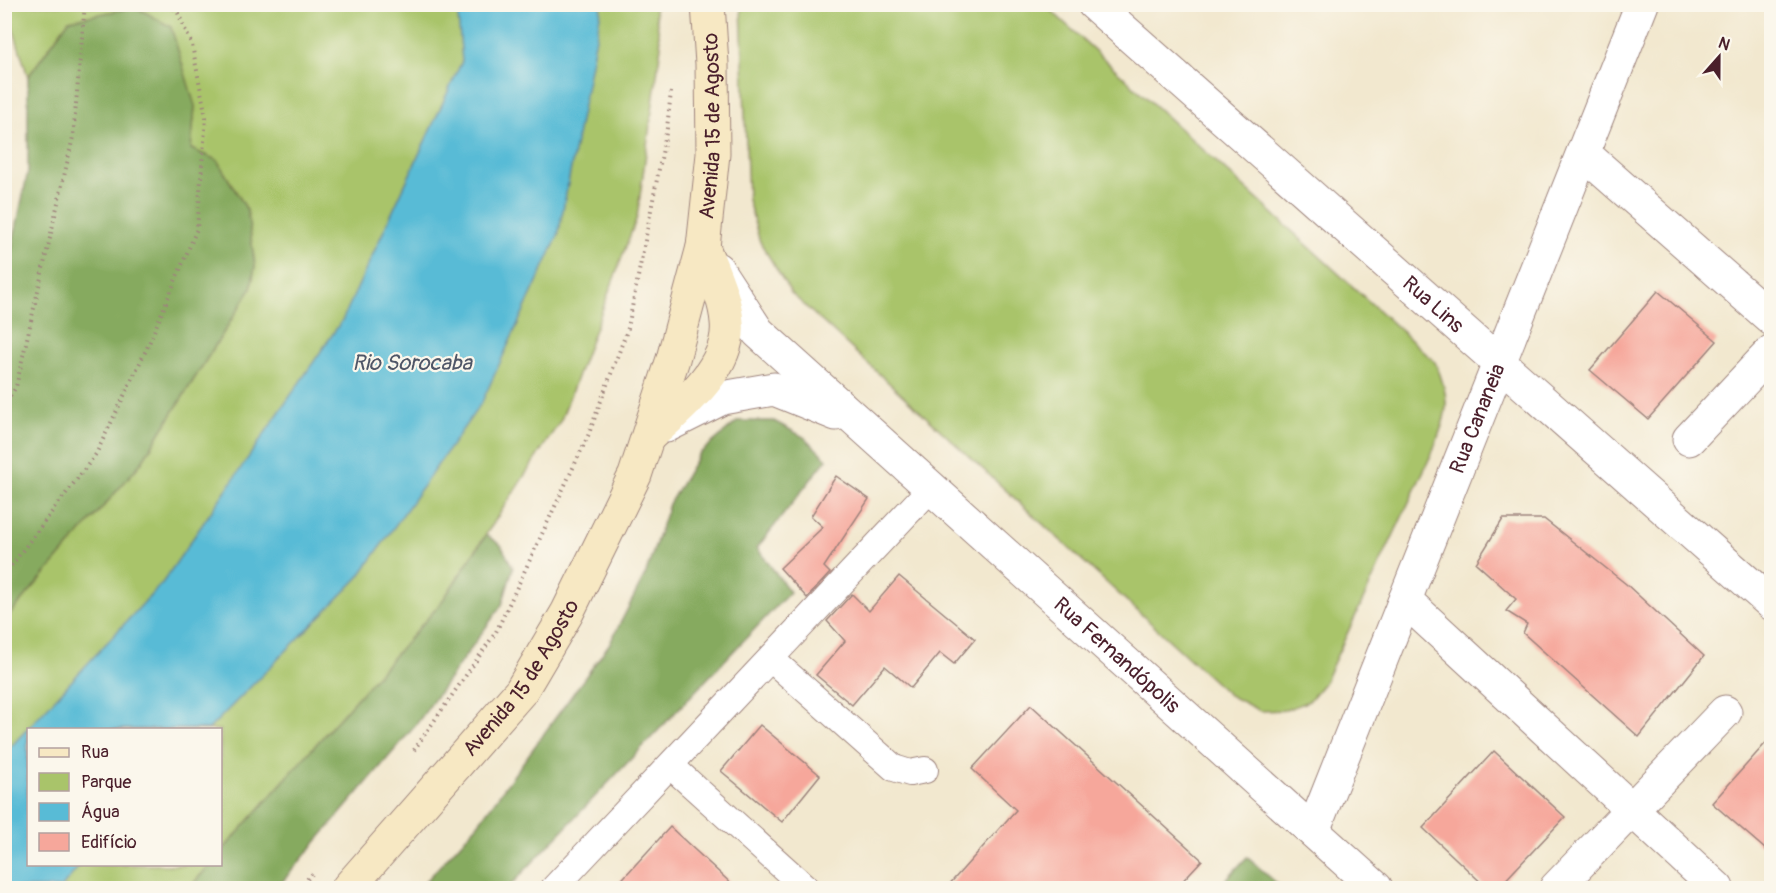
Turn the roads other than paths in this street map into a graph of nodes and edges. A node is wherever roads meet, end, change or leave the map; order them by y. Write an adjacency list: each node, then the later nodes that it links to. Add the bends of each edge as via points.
1 (708, 4): 5 (main road, Avenida 15 de Agosto, via 713,154)
2 (1094, 4): 11 (street, Rua Lins)
3 (1642, 4): 4 (street, Rua Cananeia)
4 (1583, 153): 7 (street); 11 (street, Rua Cananeia)
5 (703, 247): 6 (main road, Avenida 15 de Agosto); 8 (street, Rua Fernandópolis)
6 (706, 295): 8 (street); 10 (main road, Avenida 15 de Agosto); 12 (main road, Avenida 15 de Agosto, via 728,323 723,352)
7 (1772, 319)
8 (758, 332): 14 (street, Rua Fernandópolis)
9 (1772, 351): 16 (street)
10 (673, 359): 12 (street, via 692,381); 15 (main road, Avenida 15 de Agosto)
11 (1501, 362): 18 (street, Rua Cananeia); 19 (street, Rua Lins)
12 (701, 385): 13 (street, Rua Fernandópolis); 15 (main road, Avenida 15 de Agosto)
13 (774, 389): 14 (street, Rua Fernandópolis); 15 (street, via 722,398)
14 (856, 423): 17 (street, Rua Fernandópolis)
15 (649, 436): 26 (main road, Avenida 15 de Agosto, via 635,475 567,614 521,691)
16 (1689, 440)
17 (930, 489): 20 (lane); 25 (street, Rua Fernandópolis)
18 (1405, 600): 24 (street); 25 (street, Rua Cananeia)
19 (1772, 604)
20 (771, 659): 22 (lane); 23 (lane, via 894,768)
21 (1725, 712): 24 (street)
22 (671, 766): 27 (lane); 28 (lane)
23 (925, 770)
24 (1632, 810): 30 (street); 31 (street)
25 (1313, 831): 29 (street, Rua Fernandópolis)
26 (348, 888)
27 (554, 888)
28 (806, 888)
29 (1376, 888)
30 (1556, 888)
31 (1717, 888)

